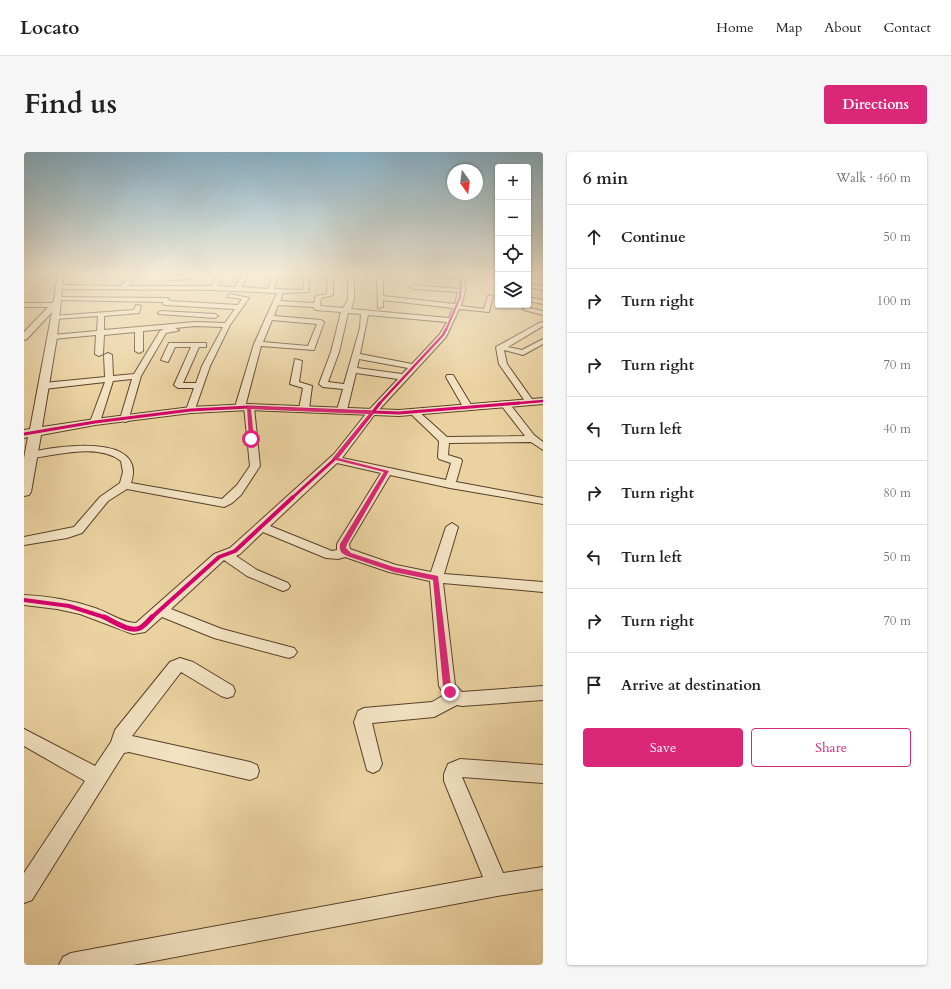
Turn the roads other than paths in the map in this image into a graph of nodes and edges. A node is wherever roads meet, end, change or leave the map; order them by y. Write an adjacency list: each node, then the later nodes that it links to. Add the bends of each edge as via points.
1 (49, 310): 15 (street)
2 (137, 310): 14 (street, via 137,312)
3 (162, 310): 12 (street)
4 (238, 310): 16 (street)
5 (273, 310): 17 (street)
6 (346, 310): 10 (street); 46 (street, via 323,384)
7 (380, 310): 13 (street)
8 (454, 310): 18 (street)
9 (531, 310): 11 (street)
10 (365, 311): 13 (street); 35 (street)
11 (543, 312)
12 (161, 313): 16 (street); 22 (street)
13 (380, 313): 18 (street)
14 (101, 314): 15 (street); 24 (street)
15 (46, 315): 25 (street); 26 (street)
16 (232, 317): 21 (street)
17 (269, 318): 28 (street); 28 (street, via 320,322 311,348)
18 (451, 320): 38 (street, via 443,335)
19 (195, 324): 21 (street); 22 (street); 40 (street, via 191,331 164,331)
20 (541, 324): 31 (street)
21 (227, 325): 30 (street)
22 (158, 328): 23 (street)
23 (139, 330): 24 (street); 32 (street)
24 (101, 333): 26 (street); 33 (street)
25 (24, 337)
26 (53, 337): 44 (street)
27 (543, 341): 31 (street, via 523,353)
28 (258, 344): 50 (street)
29 (196, 345): 30 (street); 36 (street, via 185,341 172,345); 45 (street, via 178,384)
30 (217, 345): 45 (street)
31 (500, 347): 48 (street, via 504,364)
32 (139, 351)
33 (99, 354)
34 (108, 355): 43 (street)
35 (355, 356): 38 (street); 39 (street)
36 (165, 360)
37 (298, 361): 52 (street, via 294,384 308,386)
38 (415, 367): 41 (street)
39 (351, 370): 41 (street); 46 (street)
40 (137, 376): 43 (street); 57 (street)
41 (405, 377): 55 (street)
42 (450, 377): 51 (street)
43 (110, 379): 44 (street); 58 (street)
44 (44, 386): 59 (street)
45 (199, 386): 53 (street)
46 (347, 387): 54 (street)
47 (543, 401): 48 (street)
48 (530, 402): 49 (street)
49 (506, 405): 51 (street); 61 (street)
50 (245, 407): 52 (street); 53 (street); 67 (street, via 254,466 252,474 227,502 220,503)
51 (468, 408): 56 (street)
52 (304, 409): 54 (street)
53 (191, 410): 57 (street)
54 (342, 410): 55 (street)
55 (372, 412): 56 (street); 65 (street)
56 (415, 413): 62 (street)
57 (125, 419): 58 (street)
58 (95, 422): 59 (street)
59 (37, 431): 60 (street); 64 (street)
60 (24, 434)
61 (533, 439): 62 (street); 63 (street)
62 (444, 440): 68 (street, via 443,457 457,461)
63 (543, 447)
64 (32, 455): 67 (street, via 85,449 121,455 129,467); 69 (street)
65 (335, 459): 66 (street); 71 (street)
66 (387, 471): 68 (street); 74 (street, via 344,544)
67 (125, 485): 73 (street, via 104,499 78,530)
68 (450, 485): 70 (street)
69 (24, 492)
70 (543, 501)
71 (261, 527): 74 (street, via 330,555); 75 (street, via 235,552)
72 (452, 527): 76 (street)
73 (24, 541)
74 (344, 552): 76 (street, via 394,569)
75 (224, 554): 77 (street, via 252,573); 80 (street)
76 (436, 578): 78 (street); 84 (street, via 447,686)
77 (283, 586)
78 (543, 587)
79 (24, 600): 80 (street, via 40,600 76,608 133,630 140,628)
80 (160, 610): 81 (street, via 219,634)
81 (289, 652)
82 (227, 691): 86 (street, via 187,667 176,667 121,736)
83 (543, 693): 84 (street, via 462,699)
84 (455, 697): 87 (street, via 434,709 364,716 362,722)
85 (24, 738): 90 (street)
86 (119, 745): 88 (street, via 129,744); 90 (street)
87 (373, 764)
88 (250, 771)
89 (543, 774): 92 (street, via 460,768 453,774 453,781)
90 (97, 778): 93 (street)
91 (543, 878): 92 (street)
92 (498, 885): 94 (street)
93 (24, 892)
94 (71, 965)

